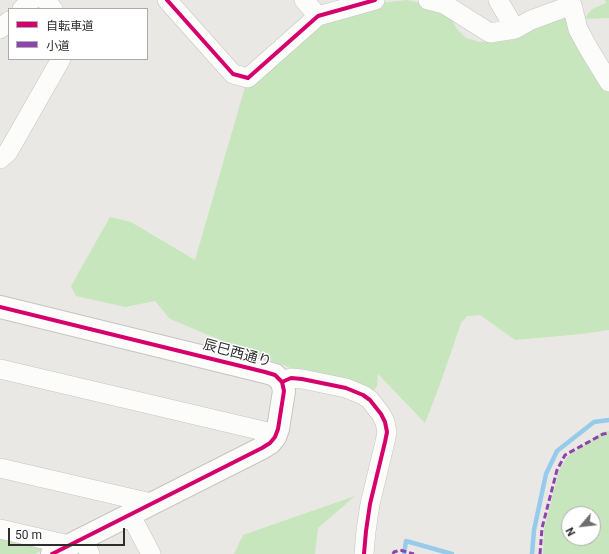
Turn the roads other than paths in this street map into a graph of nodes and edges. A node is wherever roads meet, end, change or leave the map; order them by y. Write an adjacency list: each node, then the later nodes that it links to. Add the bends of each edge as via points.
1 (32, 0): 8 (street)
2 (45, 0): 9 (street)
3 (167, 0): 10 (street, via 233,74 248,78)
4 (304, 0): 10 (street)
5 (375, 0): 10 (street)
6 (498, 0): 12 (street)
7 (438, 1): 12 (street, via 490,33)
8 (23, 8)
9 (52, 8)
10 (318, 16)
11 (8, 22): 13 (street)
12 (515, 29): 15 (street, via 572,5 578,29)
13 (0, 30)
14 (60, 60): 16 (street, via 8,152)
15 (609, 82)
16 (0, 159)
17 (0, 307): 19 (street, 辰巳西通り, via 265,372 275,375)
18 (0, 368): 20 (street)
19 (282, 382): 20 (street, 辰巳西通り, via 284,391); 27 (street, via 291,378 346,388 370,400 385,422 387,432 370,504)
20 (276, 434): 22 (street, via 270,443 262,448)
21 (0, 468): 22 (street)
22 (151, 503): 23 (street)
23 (130, 514): 25 (street); 26 (street)
24 (0, 529): 25 (street)
25 (73, 548)
26 (151, 554)
27 (364, 554)

